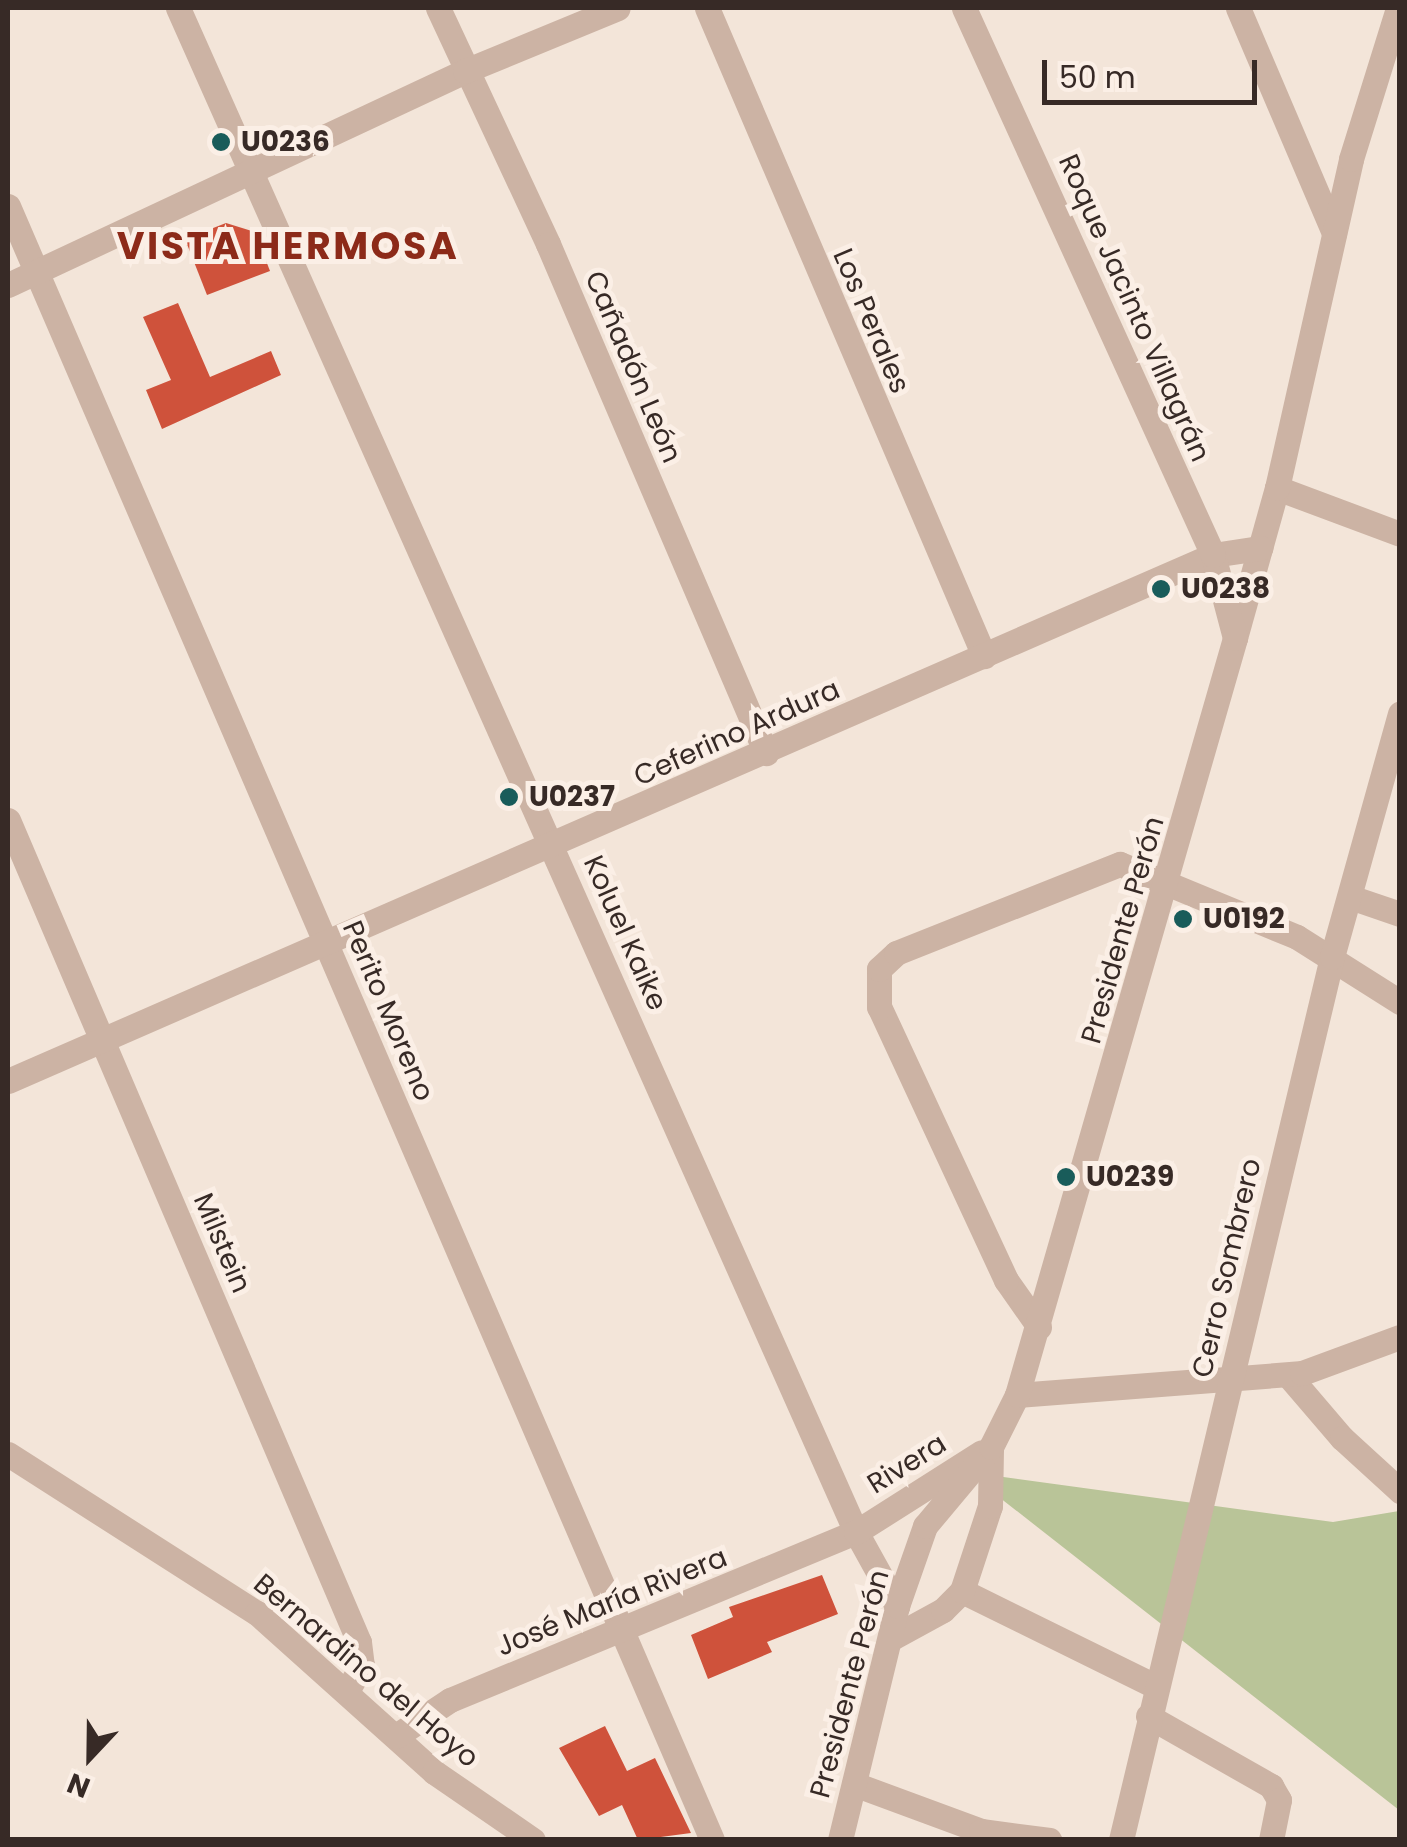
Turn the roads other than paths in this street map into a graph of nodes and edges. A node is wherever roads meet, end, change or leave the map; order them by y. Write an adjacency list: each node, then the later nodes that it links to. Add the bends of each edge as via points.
1 (178, 8): 9 (street, Koluel Kaike)
2 (438, 8): 8 (street, Cañadón León)
3 (618, 8): 8 (street)
4 (706, 8): 19 (street, Los Perales)
5 (964, 8): 17 (street, Roque Jacinto Villagrán)
6 (1238, 8): 11 (street)
7 (1398, 8): 11 (street, Presidente Perón)
8 (465, 71): 9 (street); 21 (street, Cañadón León, via 548,244)
9 (250, 172): 12 (street); 23 (street, Koluel Kaike)
10 (8, 206): 12 (street, Perito Moreno)
11 (1334, 233): 14 (street, Presidente Perón)
12 (37, 273): 13 (street); 27 (street, Perito Moreno)
13 (8, 284)
14 (1277, 488): 15 (street); 16 (street, Presidente Perón)
15 (1400, 534)
16 (1260, 548): 17 (street, Ceferino Ardura); 18 (street, Presidente Perón)
17 (1213, 555): 18 (street, Roque Jacinto Villagrán); 19 (street, Ceferino Ardura)
18 (1235, 638): 24 (street, Presidente Perón)
19 (984, 656): 21 (street, Ceferino Ardura)
20 (1400, 713): 25 (street, Cerro Sombrero)
21 (766, 753): 23 (street, Ceferino Ardura)
22 (10, 831): 30 (street, Milstein)
23 (554, 847): 27 (street, Ceferino Ardura); 40 (street, Koluel Kaike)
24 (1168, 883): 28 (street); 32 (street, Presidente Perón); 32 (street, via 1120,864 1102,868 896,952 879,969 879,1007 1006,1280)
25 (1353, 898): 26 (street); 28 (street, Cerro Sombrero)
26 (1400, 914)
27 (326, 941): 30 (street, Ceferino Ardura); 43 (street, Perito Moreno)
28 (1332, 957): 29 (street); 35 (street, Cerro Sombrero)
29 (1400, 1002)
30 (105, 1042): 31 (street, Ceferino Ardura); 46 (street, Milstein, via 359,1642 362,1665)
31 (8, 1080)
32 (1039, 1327): 36 (street, Presidente Perón)
33 (1400, 1337): 34 (street, via 1366,1354)
34 (1288, 1375): 35 (street); 39 (street, via 1342,1438)
35 (1230, 1382): 36 (street); 45 (street, Cerro Sombrero)
36 (1017, 1394): 37 (street, Presidente Perón)
37 (991, 1447): 40 (street, Rivera); 41 (street, via 990,1506); 42 (street, Presidente Perón, via 925,1526)
38 (8, 1454): 46 (street, Bernardino del Hoyo, via 257,1613)
39 (1400, 1490)
40 (856, 1532): 42 (street, Koluel Kaike); 43 (street, José María Rivera)
41 (962, 1591): 44 (street, via 943,1610); 45 (street)
42 (898, 1606): 44 (street, Presidente Perón)
43 (621, 1633): 48 (street, José María Rivera, via 450,1700); 51 (street, Perito Moreno)
44 (890, 1639): 49 (street, Presidente Perón)
45 (1155, 1686): 47 (street, Cerro Sombrero)
46 (348, 1691): 48 (street, Bernardino del Hoyo)
47 (1148, 1716): 54 (street, Cerro Sombrero); 55 (street, via 1271,1786 1279,1800)
48 (396, 1736): 50 (street, Bernardino del Hoyo, via 434,1772)
49 (854, 1784): 52 (street, Presidente Perón); 53 (street, via 981,1830)
50 (533, 1840)
51 (712, 1840)
52 (840, 1840)
53 (1049, 1840)
54 (1122, 1840)
55 (1271, 1840)

